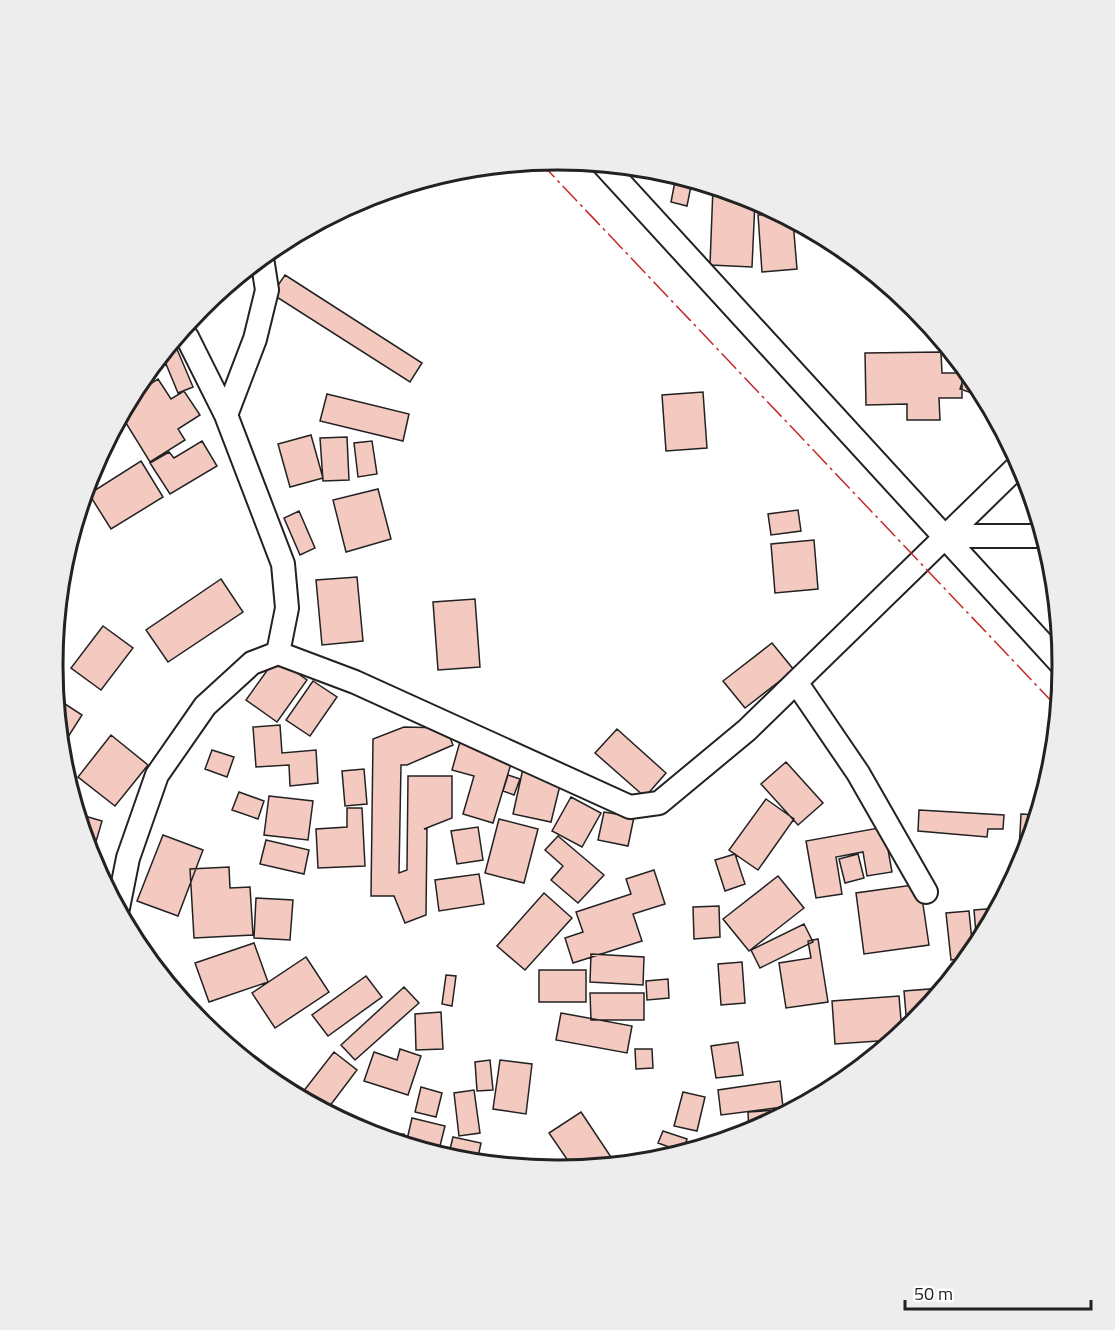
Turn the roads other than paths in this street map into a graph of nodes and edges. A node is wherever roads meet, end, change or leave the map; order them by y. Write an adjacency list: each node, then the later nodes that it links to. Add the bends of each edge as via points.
1 (612, 174): 6 (street)
2 (264, 268): 4 (street, via 267,290 255,339)
3 (188, 337): 4 (street)
4 (226, 416): 8 (street, via 283,564 286,608)
5 (1012, 472): 6 (street)
6 (944, 536): 7 (street); 9 (street); 10 (street)
7 (1035, 536)
8 (278, 653): 10 (street, via 355,682 630,807 659,803); 12 (street, via 252,663 206,706 157,775 128,858)
9 (1052, 654)
10 (796, 682): 11 (street, via 858,773)
11 (926, 892)
12 (120, 896)

